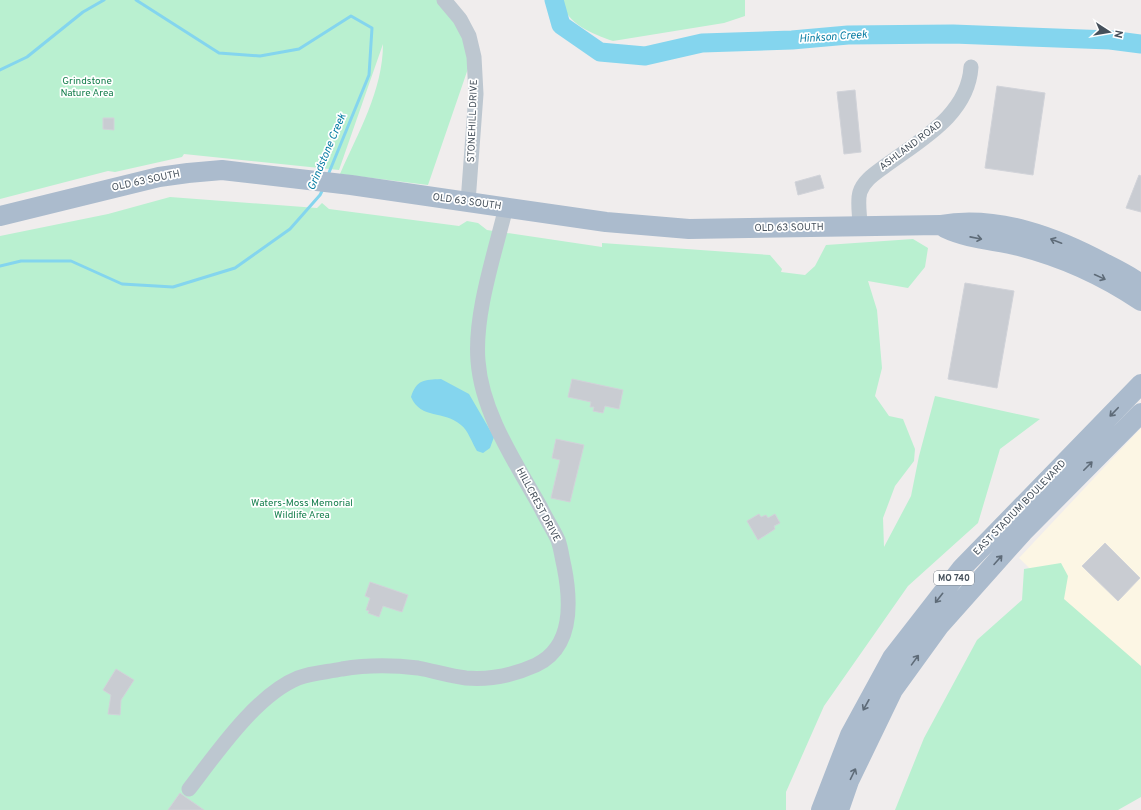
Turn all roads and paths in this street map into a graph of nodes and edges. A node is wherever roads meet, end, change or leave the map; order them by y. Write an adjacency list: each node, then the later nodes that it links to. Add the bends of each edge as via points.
1 (444, 0): 3 (street, STONEHILL DRIVE, via 460,18 469,36 474,57 476,94)
2 (971, 67): 7 (street, ASHLAND ROAD, via 965,94 942,124 870,177 860,192)
3 (468, 202): 4 (main road, OLD 63 SOUTH); 5 (main road, OLD 63 SOUTH, via 222,170 159,177)
4 (506, 207): 7 (main road, OLD 63 SOUTH, via 606,222 689,229); 12 (street, HILLCREST DRIVE, via 478,330 478,361 485,398 503,440 558,541 568,590 568,616 565,633 557,648 544,661 527,669 487,678 463,677 417,668 380,666 351,668 297,678 274,692 236,728)
5 (0, 216)
6 (940, 225): 7 (main road, OLD 63 SOUTH); 8 (main road, OLD 63 SOUTH, one-way to 6, via 1081,250 1028,231 960,222); 9 (main road, OLD 63 SOUTH, one-way to 9, via 960,235 1019,246 1050,256 1116,284)
7 (860, 226)
8 (1141, 284)
9 (1141, 300)
10 (1141, 384): 13 (main road, EAST STADIUM BOULEVARD / MO 740, one-way to 13, via 962,568 892,658 850,735)
11 (1141, 413): 14 (main road, EAST STADIUM BOULEVARD / MO 740, one-way to 11, via 849,781 893,690 940,625 1023,532)
12 (189, 789)
13 (821, 810)
14 (839, 810)

